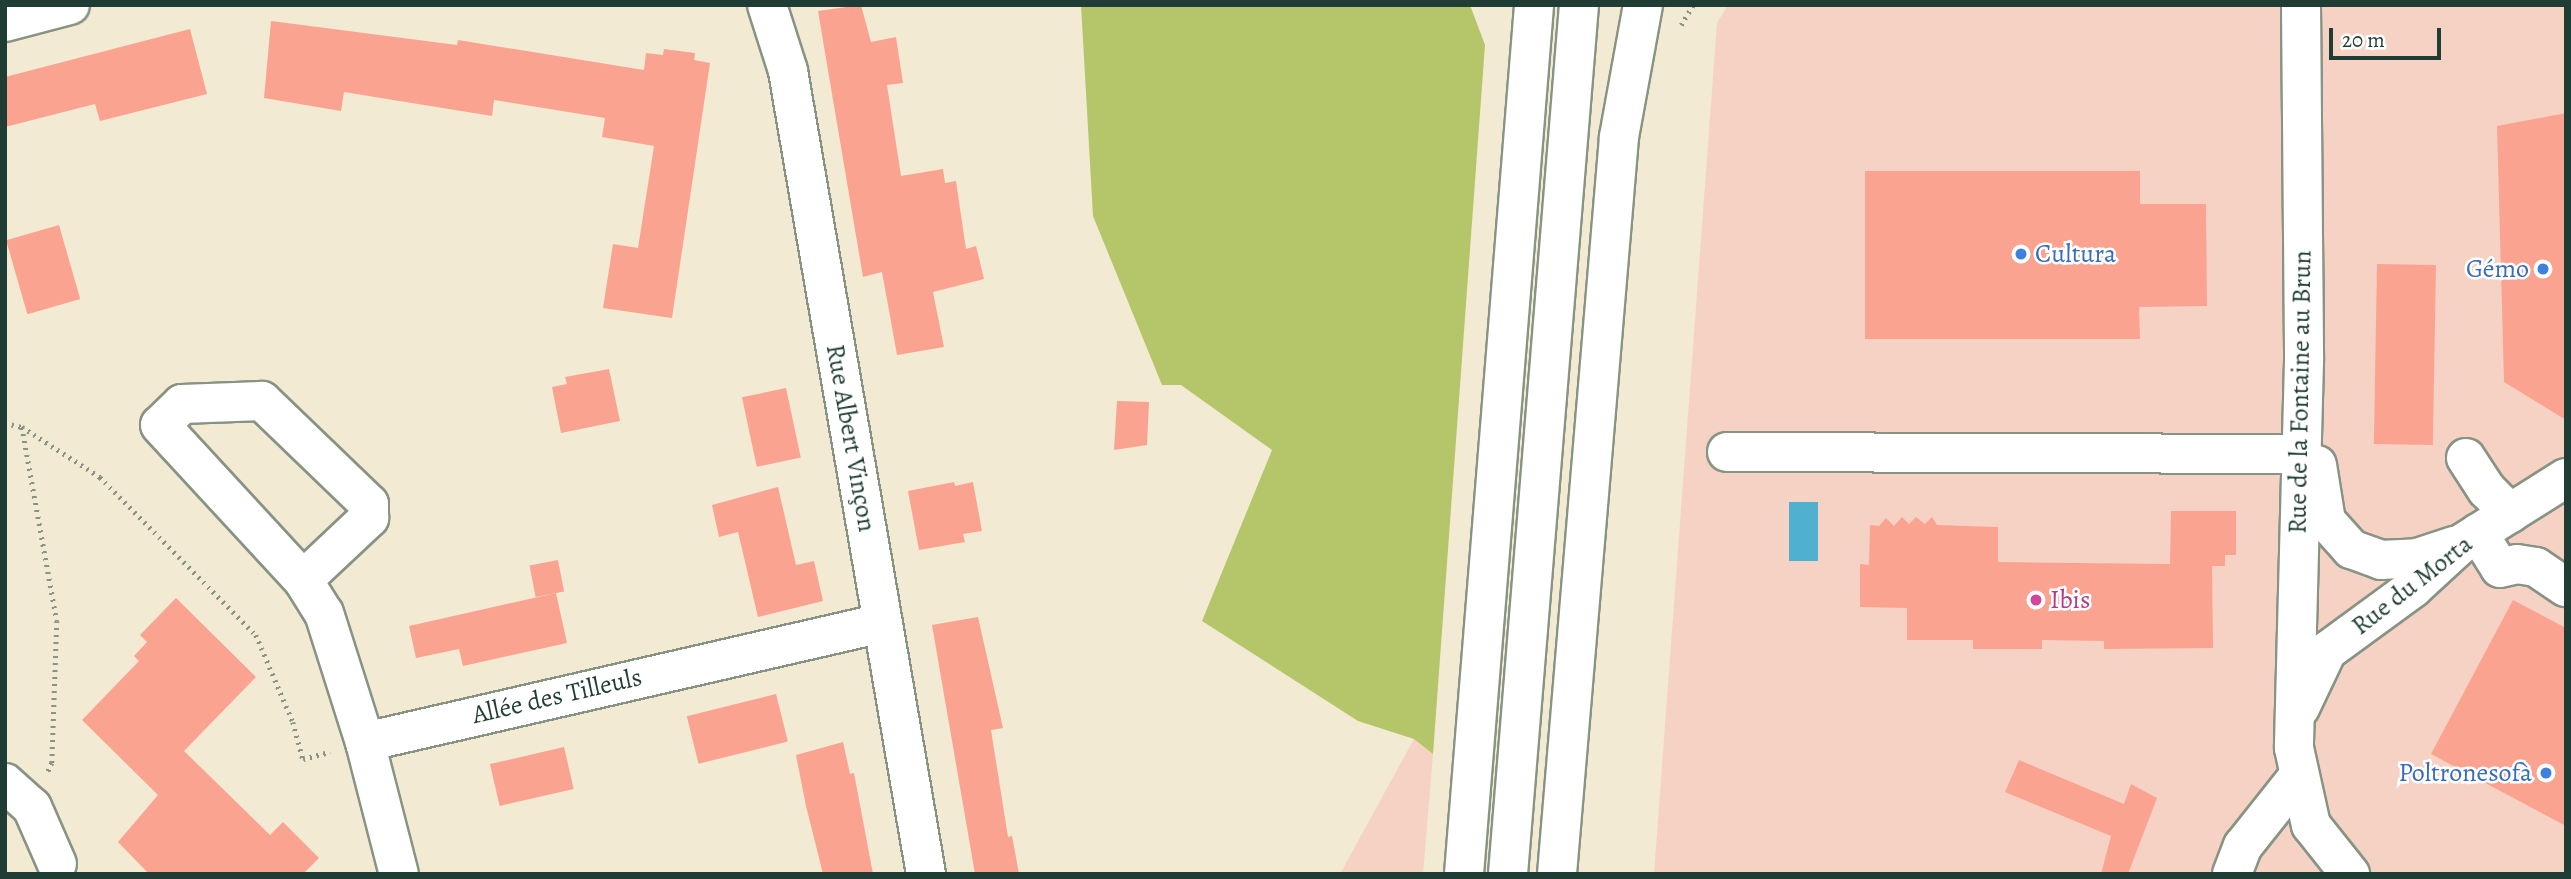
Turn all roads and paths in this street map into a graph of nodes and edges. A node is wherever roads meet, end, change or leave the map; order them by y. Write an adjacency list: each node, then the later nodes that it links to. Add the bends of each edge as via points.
1 (70, 5): 7 (main road)
2 (767, 5): 19 (main road, Rue Albert Vinçon, via 788,71)
3 (1534, 5): 27 (main road)
4 (1579, 5): 28 (main road)
5 (1643, 5): 29 (main road, via 1619,137)
6 (2301, 5): 8 (main road, Rue de la Fontaine au Brun)
7 (5, 22)
8 (2303, 388): 12 (main road, Rue de la Fontaine au Brun); 16 (main road, via 2326,521 2351,549 2381,560 2417,558)
9 (5, 423): 10 (path)
10 (22, 427): 21 (path, via 100,477 256,635 293,722 303,760); 23 (path, via 57,621 52,763)
11 (1727, 452): 12 (main road)
12 (2300, 454): 20 (main road, Rue de la Fontaine au Brun)
13 (2466, 458): 15 (main road, via 2487,490)
14 (2566, 478): 15 (main road, Rue du Morta)
15 (2510, 513): 16 (main road, Rue du Morta)
16 (2470, 538): 18 (main road, via 2500,568 2517,564 2536,567); 20 (main road, Rue du Morta, via 2413,588 2327,651)
17 (303, 580): 17 (main road, via 160,425 182,404 262,401 369,504 369,518); 21 (main road, via 324,613)
18 (2566, 587)
19 (882, 623): 21 (main road, Allée des Tilleuls); 26 (main road, Rue Albert Vinçon)
20 (2294, 724): 22 (main road, Rue de la Fontaine au Brun)
21 (365, 742): 25 (main road)
22 (2297, 778): 30 (main road, via 2244,846); 31 (main road, Rue de la Fontaine au Brun, via 2311,825)
23 (19, 795): 24 (main road)
24 (55, 870)
25 (399, 874)
26 (926, 874)
27 (1464, 874)
28 (1508, 874)
29 (1557, 874)
30 (2232, 874)
31 (2350, 874)

